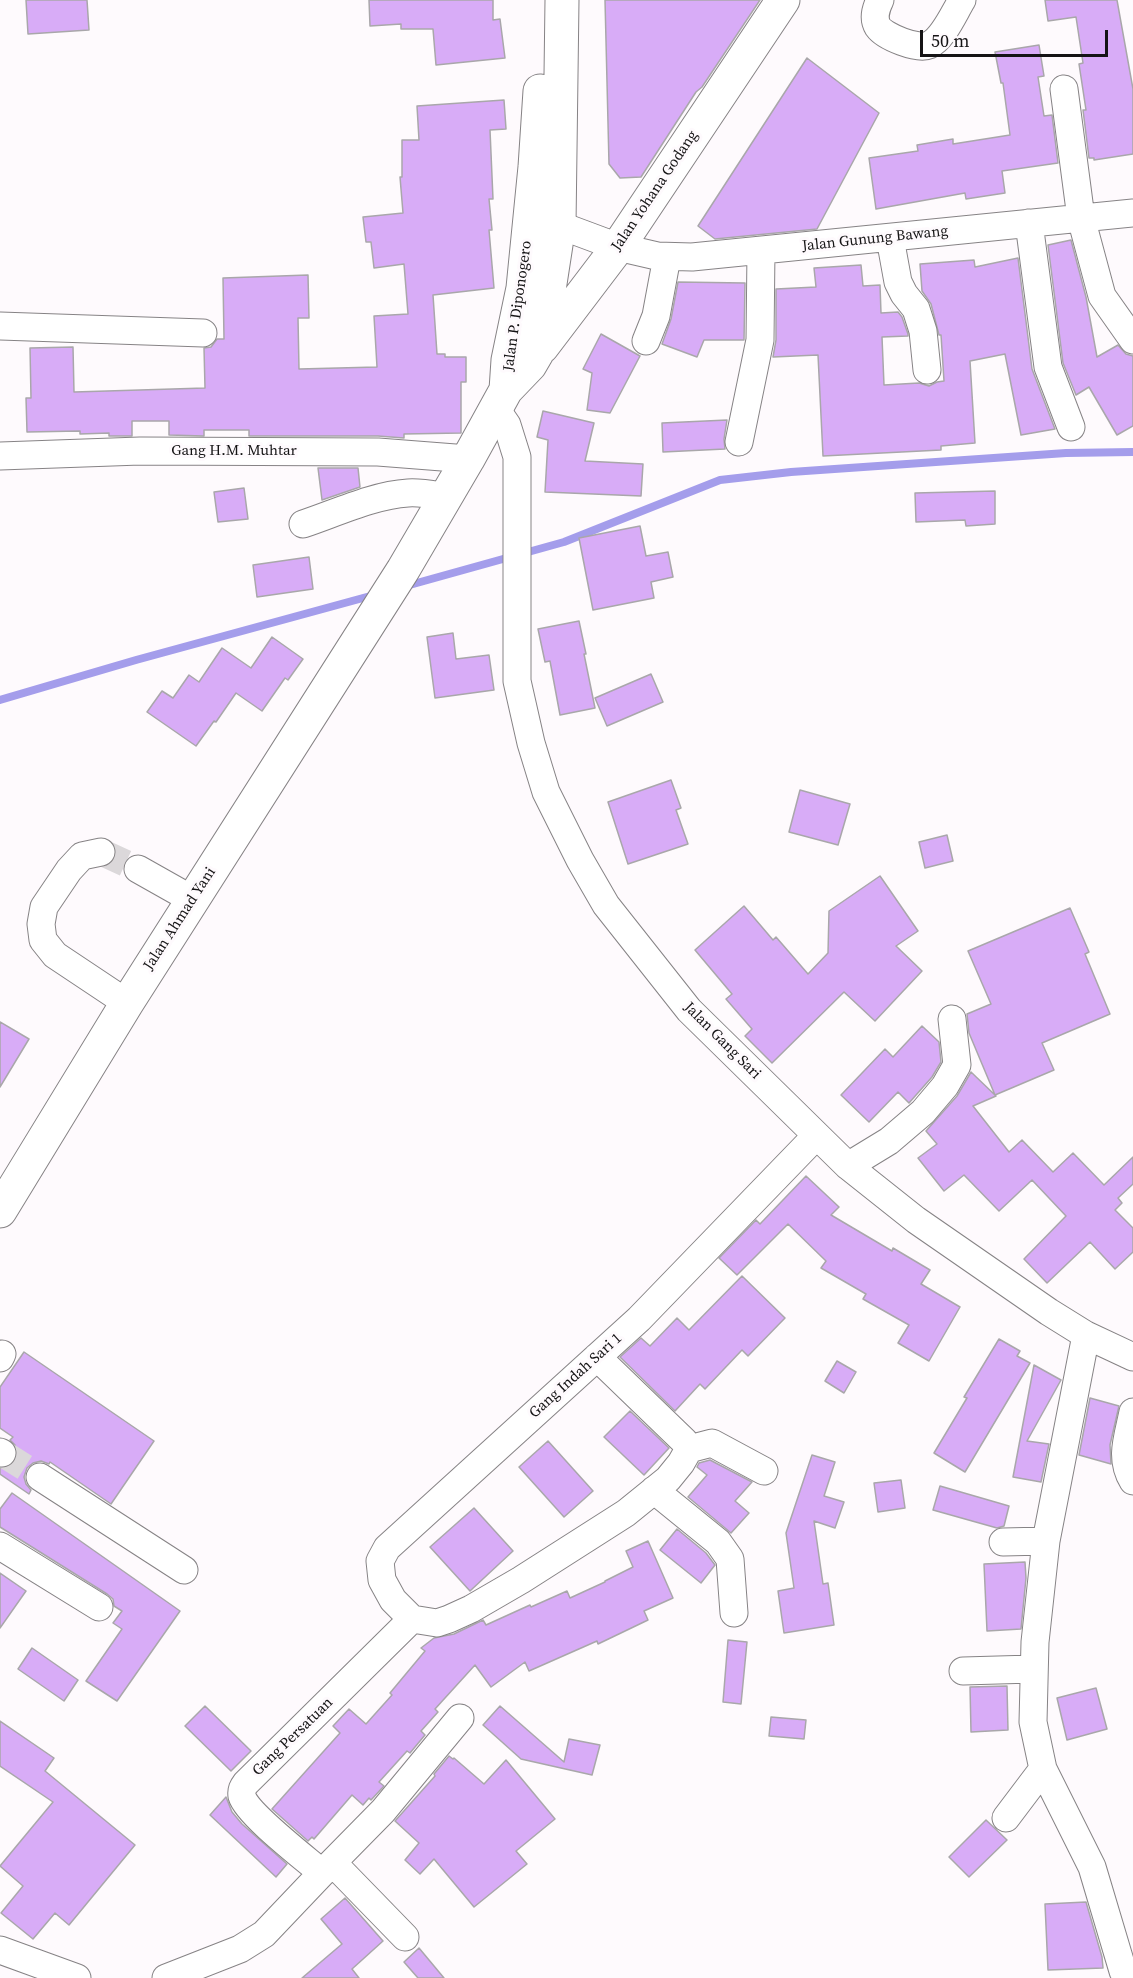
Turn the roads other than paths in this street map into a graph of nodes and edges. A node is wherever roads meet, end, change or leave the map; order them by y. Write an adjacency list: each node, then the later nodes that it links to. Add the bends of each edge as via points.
1 (542, 0): 6 (main road, Jalan P. Diponogero)
2 (562, 0): 6 (main road, Jalan P. Diponogero)
3 (783, 0): 13 (main road, Jalan Yohana Godang)
4 (880, 0): 5 (street, via 875,16 878,27 918,48 939,39)
5 (962, 0)
6 (553, 48): 11 (main road, Jalan P. Diponogero); 21 (main road, Jalan P. Diponogero)
7 (1064, 89): 9 (street)
8 (1133, 213): 9 (street, Jalan Gunung Bawang)
9 (1081, 218): 10 (street, Jalan Gunung Bawang); 18 (street, via 1102,296)
10 (1029, 223): 12 (street, Jalan Gunung Bawang); 22 (street, via 1048,367)
11 (559, 225): 13 (street, Jalan Gunung Bawang); 21 (main road, Jalan P. Diponogero, via 547,303)
12 (890, 238): 14 (street, Jalan Gunung Bawang); 20 (street, via 898,282 916,309 923,331)
13 (618, 247): 15 (street, Jalan Gunung Bawang); 21 (main road, Jalan Yohana Godang)
14 (761, 250): 15 (street, Jalan Gunung Bawang); 23 (street, via 760,340)
15 (667, 257): 19 (street, via 656,316)
16 (0, 326): 17 (street)
17 (203, 333)
18 (1133, 340)
19 (646, 341)
20 (927, 370)
21 (512, 378): 25 (main road, Jalan Ahmad Yani); 33 (street, Jalan Gang Sari, via 507,425 517,457 517,681 546,792 606,905 689,1010)
22 (1071, 427)
23 (739, 442)
24 (0, 456): 25 (street, Gang H.M. Muhtar, via 140,451 366,452)
25 (468, 459): 26 (main road, Jalan Ahmad Yani)
26 (446, 497): 27 (street, via 410,493 380,498); 30 (main road, Jalan Ahmad Yani)
27 (303, 524)
28 (101, 852): 31 (street, via 82,856 44,907 43,940 55,955)
29 (138, 869): 30 (street)
30 (193, 900): 31 (main road, Jalan Ahmad Yani)
31 (127, 1003): 35 (main road, Jalan Ahmad Yani)
32 (952, 1018): 34 (street, via 957,1065 945,1086 923,1112 889,1141)
33 (816, 1136): 34 (street, Jalan Gang Sari); 37 (street, Gang Indah Sari 1, via 639,1319)
34 (848, 1166): 36 (street, Jalan Gang Sari, via 916,1220)
35 (0, 1211)
36 (1086, 1335): 38 (street, Jalan Gang Sari); 45 (street)
37 (597, 1357): 40 (street, via 678,1433); 51 (street, Gang Indah Sari 1, via 387,1548 380,1561 382,1580 393,1600)
38 (1133, 1357)
39 (1133, 1412): 43 (street, via 1125,1452 1126,1470)
40 (689, 1449): 41 (street, via 712,1443); 44 (street, via 668,1479)
41 (764, 1471)
42 (40, 1477): 48 (street)
43 (1133, 1481)
44 (654, 1490): 50 (street, via 725,1550 730,1559); 51 (street, via 626,1513 471,1610 437,1623)
45 (1046, 1541): 46 (street); 52 (street)
46 (1003, 1542)
47 (0, 1546): 49 (street)
48 (184, 1570)
49 (99, 1607)
50 (734, 1613)
51 (412, 1619): 57 (street, Gang Persatuan, via 242,1790 246,1804 273,1831)
52 (1033, 1669): 53 (street); 55 (street, via 1033,1722)
53 (963, 1671)
54 (460, 1718): 57 (street, via 383,1811)
55 (1043, 1769): 56 (street); 60 (street, via 1092,1867)
56 (1006, 1818)
57 (327, 1868): 58 (street); 61 (street, via 264,1934)
58 (405, 1936)
59 (0, 1950): 62 (street)
60 (1123, 1971)
61 (200, 1972): 63 (street)
62 (75, 1978)
63 (166, 1978)

